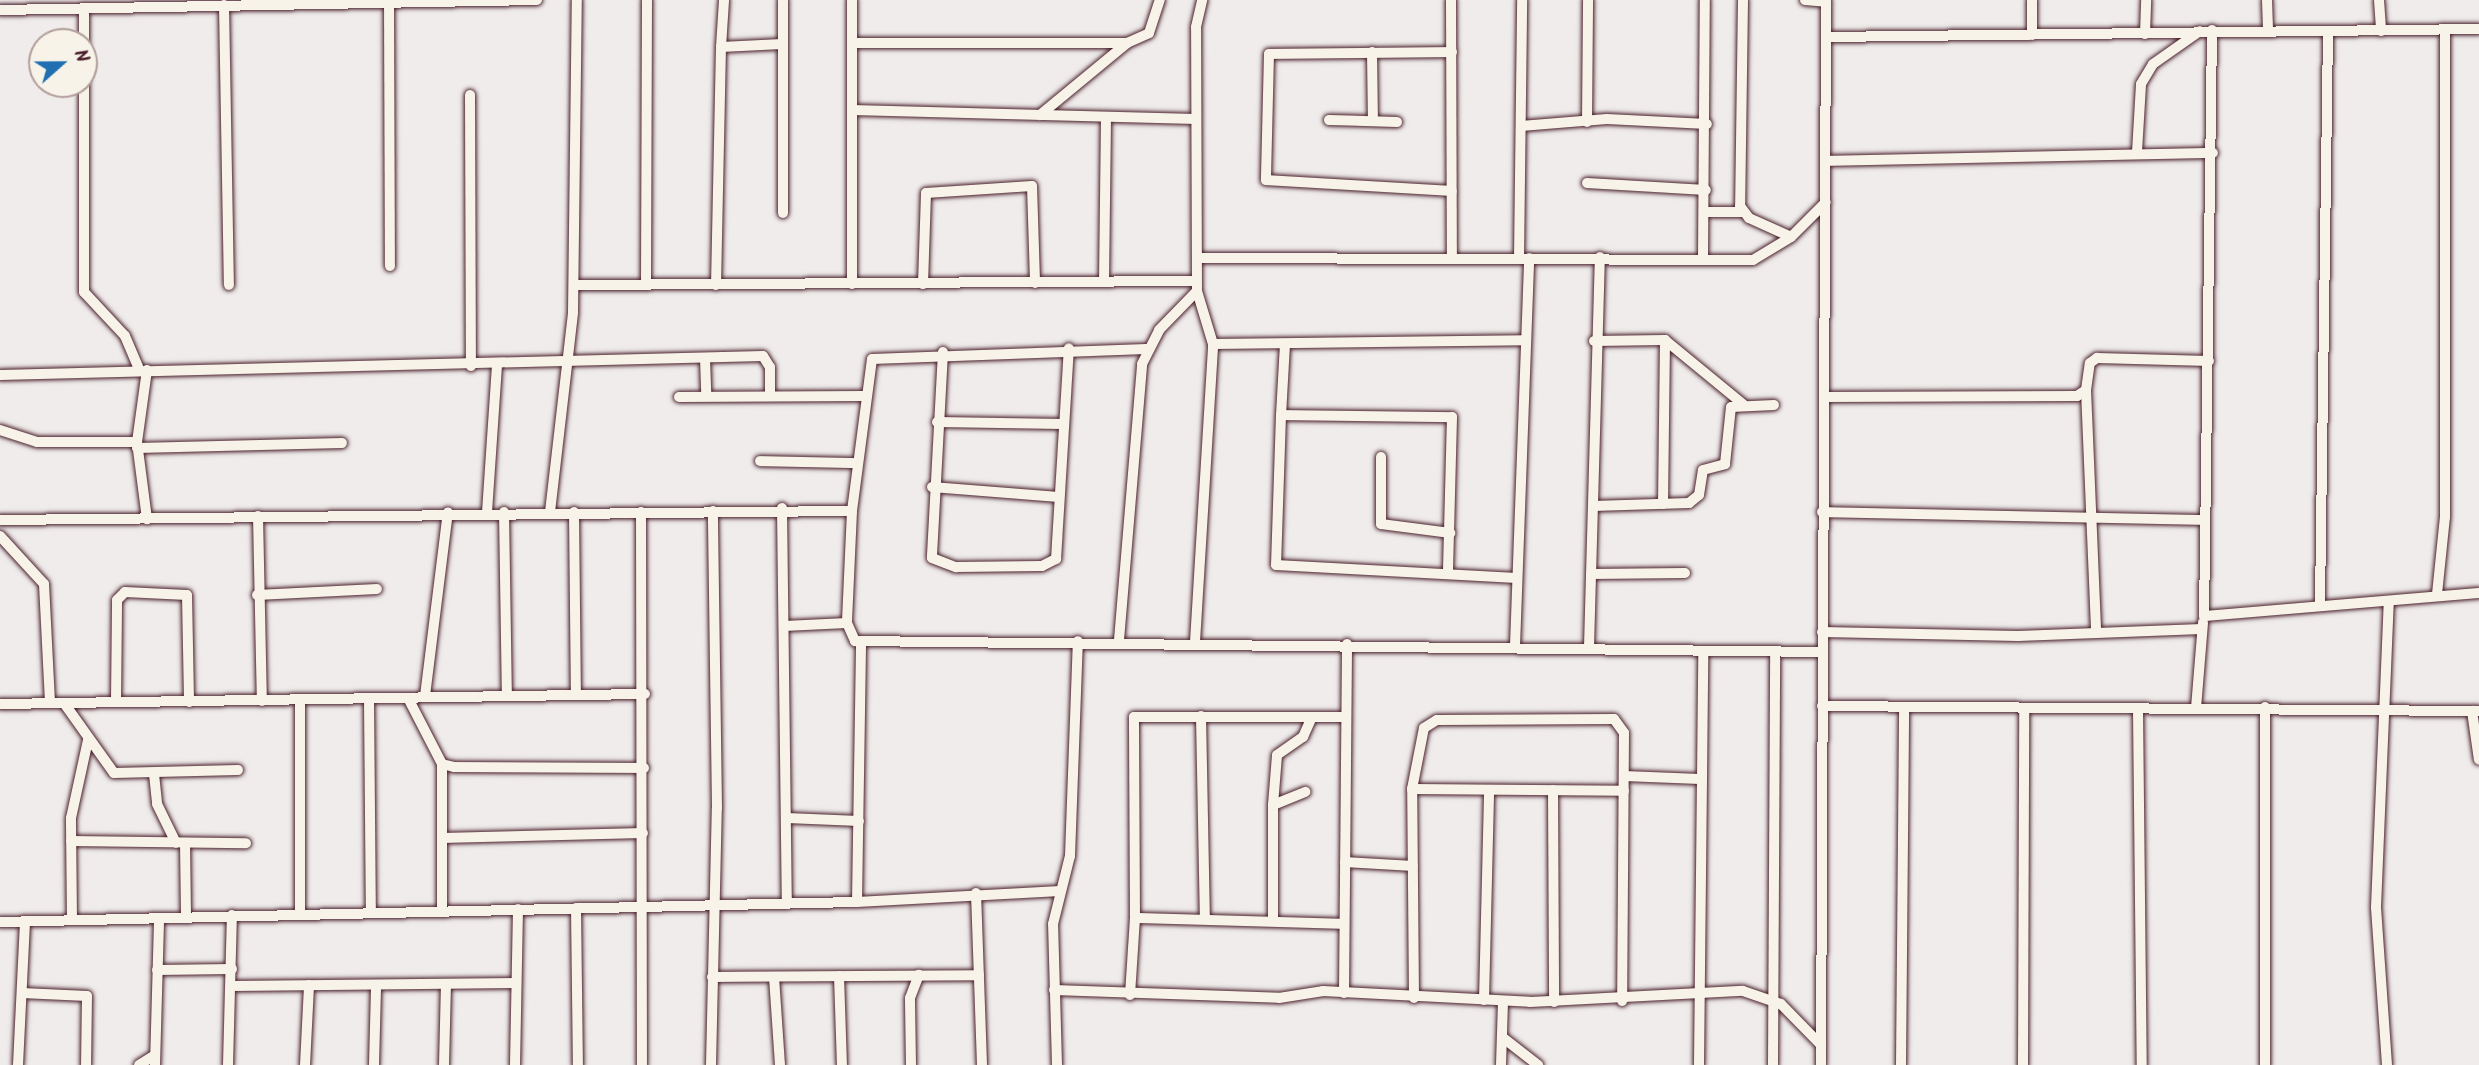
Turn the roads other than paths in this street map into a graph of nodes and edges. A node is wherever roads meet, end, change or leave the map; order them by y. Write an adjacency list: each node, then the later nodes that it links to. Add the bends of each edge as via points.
1 (389, 0): 20 (street); 22 (street); 68 (street)
2 (537, 0): 20 (street)
3 (577, 0): 74 (street)
4 (648, 0): 75 (street)
5 (724, 0): 38 (street)
6 (783, 0): 37 (street)
7 (852, 0): 35 (street)
8 (1160, 0): 36 (street, via 1149,33)
9 (1202, 0): 45 (street)
10 (1451, 0): 40 (street)
11 (1522, 0): 51 (street)
12 (1588, 0): 49 (street)
13 (1705, 0): 50 (street)
14 (1743, 0): 60 (street)
15 (1805, 0): 21 (street)
16 (2032, 0): 33 (street)
17 (2146, 0): 32 (street)
18 (2267, 0): 25 (street)
19 (2379, 0): 30 (street)
20 (469, 1)
21 (1826, 1): 34 (street)
22 (224, 5): 24 (street); 73 (street)
23 (0, 10): 24 (street)
24 (84, 10): 91 (street, via 84,292 125,336)
25 (2269, 29): 27 (street); 31 (street)
26 (2479, 29): 28 (street)
27 (2212, 30): 29 (street); 53 (street)
28 (2445, 30): 30 (street); 137 (street, via 2445,517)
29 (2200, 31): 32 (street); 52 (street, via 2153,64 2141,83)
30 (2381, 31): 31 (street)
31 (2328, 32): 140 (street)
32 (2145, 34): 33 (street)
33 (2032, 36): 34 (street)
34 (1826, 37): 54 (street)
35 (852, 43): 36 (street); 42 (street)
36 (1127, 43): 43 (street)
37 (782, 44): 38 (street); 61 (street)
38 (721, 47): 76 (street)
39 (1372, 52): 40 (street); 47 (street); 57 (street, via 1269,54 1267,183)
40 (1451, 52): 57 (street)
41 (470, 95): 90 (street)
42 (852, 110): 43 (street); 71 (street)
43 (1040, 115): 44 (street)
44 (1106, 117): 45 (street); 70 (street)
45 (1196, 119): 65 (street)
46 (1329, 120): 47 (street)
47 (1373, 121): 48 (street)
48 (1398, 122)
49 (1587, 122): 50 (street); 51 (street)
50 (1707, 124): 56 (street)
51 (1521, 126): 67 (street)
52 (2137, 152): 53 (street); 54 (street)
53 (2213, 153): 87 (street)
54 (1826, 161): 58 (street)
55 (1587, 183): 56 (street)
56 (1706, 190): 59 (street)
57 (1452, 191): 63 (street)
58 (1826, 202): 62 (street); 98 (street)
59 (1705, 212): 60 (street); 66 (street)
60 (1742, 212): 62 (street)
61 (783, 213)
62 (1791, 237): 66 (street, via 1753,260)
63 (1452, 256): 65 (street); 67 (street)
64 (1600, 257): 66 (street); 67 (street); 80 (street)
65 (1197, 258): 77 (street)
66 (1703, 258)
67 (1524, 259): 78 (street)
68 (390, 265)
69 (1035, 282): 70 (street); 72 (street); 72 (street, via 1032,186 926,193)
70 (1104, 282): 77 (street)
71 (852, 284): 72 (street); 76 (street)
72 (923, 284)
73 (229, 285)
74 (574, 285): 75 (street); 89 (street)
75 (646, 285): 76 (street)
76 (716, 285)
77 (1197, 286): 81 (street); 84 (street)
78 (1526, 340): 82 (street); 134 (street)
79 (1665, 340): 80 (street); 99 (street); 112 (street)
80 (1594, 341): 113 (street)
81 (1213, 344): 82 (street); 149 (street)
82 (1285, 344): 101 (street)
83 (1069, 348): 84 (street); 85 (street); 103 (street)
84 (1146, 349): 147 (street, via 1123,537)
85 (943, 352): 96 (street, via 872,359); 102 (street)
86 (705, 358): 89 (street); 94 (street, via 769,359); 95 (street)
87 (2209, 361): 93 (street, via 2097,358 2090,363); 128 (street)
88 (497, 365): 89 (street); 90 (street); 118 (street)
89 (569, 365): 120 (street)
90 (471, 366): 91 (street)
91 (144, 371): 92 (street); 106 (street)
92 (0, 375)
93 (2086, 390): 98 (street, via 2077,396); 125 (street)
94 (770, 395): 95 (street); 96 (street)
95 (706, 396): 97 (street)
96 (864, 396): 109 (street)
97 (679, 397)
98 (1824, 397): 123 (street)
99 (1744, 405): 100 (street); 112 (street, via 1729,409 1723,467 1703,470 1699,495 1689,503)
100 (1774, 405)
101 (1281, 415): 129 (street, via 1452,417); 132 (street, via 1276,565)
102 (937, 422): 103 (street); 110 (street)
103 (1063, 424): 111 (street)
104 (0, 429): 106 (street, via 37,442)
105 (342, 443): 106 (street)
106 (137, 445): 126 (street)
107 (1381, 457): 129 (street, via 1381,524)
108 (760, 461): 109 (street)
109 (858, 463): 116 (street)
110 (932, 487): 111 (street); 111 (street, via 928,548 932,558 956,567 1050,564)
111 (1059, 498)
112 (1663, 504): 113 (street)
113 (1593, 506): 133 (street)
114 (782, 508): 115 (street); 116 (street); 143 (street)
115 (713, 511): 122 (street); 208 (street)
116 (852, 511): 142 (street)
117 (448, 512): 118 (street); 124 (street); 159 (street)
118 (487, 512): 119 (street)
119 (504, 512): 120 (street); 160 (street)
120 (550, 512): 121 (street)
121 (574, 512): 122 (street); 158 (street)
122 (641, 512): 157 (street)
123 (1822, 512): 125 (street); 145 (street)
124 (258, 516): 126 (street); 138 (street)
125 (2092, 518): 128 (street); 146 (street)
126 (147, 519): 127 (street)
127 (0, 520)
128 (2205, 520): 141 (street)
129 (1450, 533): 132 (street)
130 (0, 536): 167 (street, via 44,584)
131 (1685, 573): 133 (street)
132 (1448, 574): 134 (street)
133 (1591, 574): 153 (street)
134 (1517, 578): 152 (street)
135 (377, 589): 138 (street)
136 (2479, 593): 137 (street)
137 (2437, 594): 139 (street)
138 (257, 595): 164 (street)
139 (2389, 601): 140 (street); 175 (street)
140 (2320, 603): 141 (street)
141 (2204, 616): 144 (street)
142 (847, 623): 143 (street); 151 (street, via 849,635)
143 (784, 626): 195 (street)
144 (2203, 629): 146 (street); 173 (street)
145 (1822, 632): 146 (street); 155 (street)
146 (2096, 632)
147 (1119, 640): 148 (street); 149 (street)
148 (1078, 641): 151 (street); 204 (street, via 1070,856)
149 (1195, 642): 150 (street)
150 (1347, 644): 152 (street); 180 (street)
151 (861, 645): 196 (street)
152 (1515, 646): 153 (street)
153 (1589, 647): 154 (street)
154 (1703, 651): 156 (street); 188 (street)
155 (1823, 652): 156 (street); 170 (street)
156 (1775, 653): 243 (street)
157 (645, 694): 158 (street); 184 (street)
158 (576, 695): 160 (street)
159 (425, 696): 160 (street); 161 (street)
160 (507, 696)
161 (408, 698): 162 (street); 183 (street)
162 (369, 699): 163 (street); 213 (street)
163 (300, 700): 164 (street); 214 (street)
164 (262, 701): 166 (street)
165 (116, 702): 166 (street); 166 (street, via 117,600 125,592 187,595); 168 (street)
166 (189, 702)
167 (50, 703): 168 (street); 169 (street)
168 (64, 703): 181 (street)
169 (0, 704)
170 (1822, 706): 172 (street); 249 (street)
171 (2265, 707): 173 (street); 175 (street); 275 (street)
172 (1904, 708): 176 (street); 272 (street)
173 (2196, 708): 174 (street)
174 (2138, 709): 176 (street); 274 (street)
175 (2385, 710): 177 (street); 276 (street, via 2376,907)
176 (2024, 711): 273 (street)
177 (2476, 711): 182 (street)
178 (1201, 716): 179 (street); 218 (street, via 1142,713 1131,724); 219 (street)
179 (1312, 717): 180 (street); 194 (street, via 1303,737 1277,755)
180 (1345, 717): 202 (street)
181 (88, 740): 186 (street, via 114,774); 199 (street)
182 (2479, 760)
183 (442, 764): 184 (street); 198 (street)
184 (645, 768): 197 (street)
185 (238, 770): 186 (street)
186 (154, 774): 200 (street, via 157,804)
187 (1624, 776): 188 (street); 189 (street, via 1624,733 1614,719 1437,720 1424,728); 192 (street)
188 (1700, 779): 241 (street)
189 (1412, 789): 190 (street); 203 (street)
190 (1489, 790): 191 (street); 244 (street)
191 (1553, 790): 192 (street); 247 (street)
192 (1624, 791): 246 (street)
193 (1306, 792): 194 (street)
194 (1273, 805): 222 (street)
195 (787, 818): 196 (street); 209 (street)
196 (859, 821): 206 (street)
197 (643, 833): 198 (street); 207 (street)
198 (442, 838): 212 (street)
199 (71, 841): 200 (street); 220 (street)
200 (180, 843): 201 (street); 216 (street)
201 (246, 843)
202 (1345, 862): 203 (street); 224 (street)
203 (1413, 866): 242 (street)
204 (1060, 891): 205 (street); 237 (street, via 1053,924)
205 (976, 893): 206 (street); 228 (street)
206 (857, 902): 209 (street)
207 (642, 904): 208 (street); 210 (street); 260 (street)
208 (715, 904): 209 (street); 231 (street)
209 (787, 904)
210 (576, 908): 211 (street); 259 (street)
211 (518, 909): 212 (street); 232 (street)
212 (442, 911): 213 (street)
213 (371, 913): 214 (street)
214 (300, 914): 215 (street)
215 (232, 915): 216 (street); 226 (street)
216 (187, 917): 217 (street)
217 (159, 918): 220 (street); 225 (street)
218 (1135, 918): 219 (street); 240 (street)
219 (1205, 919): 222 (street)
220 (72, 920): 221 (street)
221 (24, 921): 223 (street); 238 (street)
222 (1273, 921): 224 (street)
223 (0, 922)
224 (1344, 924): 239 (street)
225 (157, 970): 226 (street); 250 (street)
226 (232, 970): 235 (street)
227 (919, 975): 228 (street); 230 (street); 264 (street, via 910,998)
228 (979, 975): 265 (street)
229 (774, 976): 230 (street); 231 (street); 262 (street)
230 (839, 976): 263 (street)
231 (712, 977): 261 (street)
232 (516, 983): 234 (street); 258 (street)
233 (309, 985): 235 (street); 236 (street); 255 (street)
234 (446, 985): 236 (street); 257 (street)
235 (232, 986): 254 (street)
236 (376, 986): 256 (street)
237 (1054, 990): 240 (street); 266 (street)
238 (22, 993): 251 (street); 252 (street, via 87,996)
239 (1343, 993): 240 (street); 242 (street)
240 (1130, 995)
241 (1701, 996): 243 (street, via 1743,991); 246 (street); 269 (street)
242 (1414, 998): 244 (street)
243 (1773, 998): 249 (street); 270 (street)
244 (1484, 1000): 245 (street)
245 (1503, 1001): 247 (street); 248 (street)
246 (1622, 1001): 247 (street)
247 (1554, 1002)
248 (1502, 1037): 267 (street); 268 (street)
249 (1821, 1045): 271 (street)
250 (155, 1060): 253 (street)
251 (18, 1065)
252 (86, 1065)
253 (139, 1065)
254 (228, 1065)
255 (306, 1065)
256 (374, 1065)
257 (444, 1065)
258 (515, 1065)
259 (578, 1065)
260 (642, 1065)
261 (711, 1065)
262 (780, 1065)
263 (842, 1065)
264 (911, 1065)
265 (982, 1065)
266 (1057, 1065)
267 (1501, 1065)
268 (1538, 1065)
269 (1699, 1065)
270 (1773, 1065)
271 (1821, 1065)
272 (1901, 1065)
273 (2023, 1065)
274 (2142, 1065)
275 (2264, 1065)
276 (2387, 1065)

